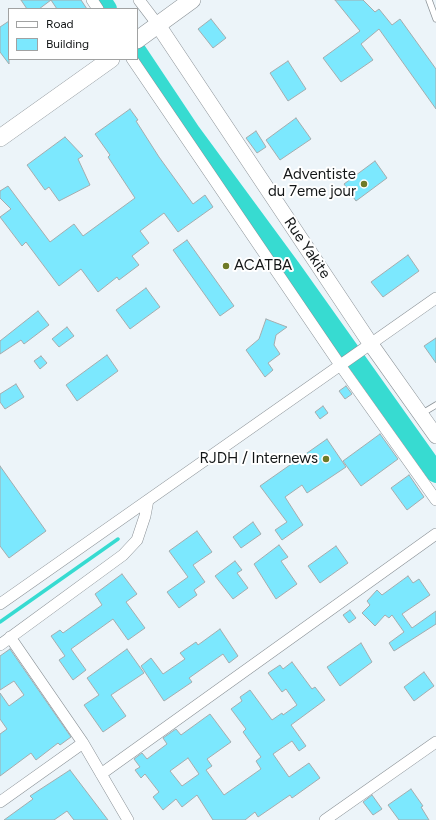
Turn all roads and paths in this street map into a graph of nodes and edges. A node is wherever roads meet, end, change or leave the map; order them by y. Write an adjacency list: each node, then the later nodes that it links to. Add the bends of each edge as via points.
1 (139, 0): 5 (street, Rue Yakite)
2 (192, 0): 5 (main road)
3 (429, 0): 4 (lane)
4 (436, 19)
5 (147, 33): 10 (main road, Rue Yakite)
6 (110, 60): 8 (main road)
7 (133, 60): 11 (street)
8 (0, 138)
9 (436, 298): 10 (street)
10 (370, 343): 11 (street); 13 (main road, Rue Yakite)
11 (340, 365): 15 (street); 16 (street)
12 (436, 405): 13 (lane)
13 (421, 414): 14 (main road, Rue Yakite)
14 (436, 436)
15 (148, 500): 18 (street); 19 (street, via 137,540 123,555)
16 (436, 500)
17 (436, 534): 23 (street)
18 (0, 604)
19 (10, 637): 20 (street); 22 (street)
20 (0, 645)
21 (436, 742): 26 (street)
22 (83, 743): 23 (street); 24 (street)
23 (101, 774): 25 (street)
24 (0, 802)
25 (128, 820)
26 (325, 820)

